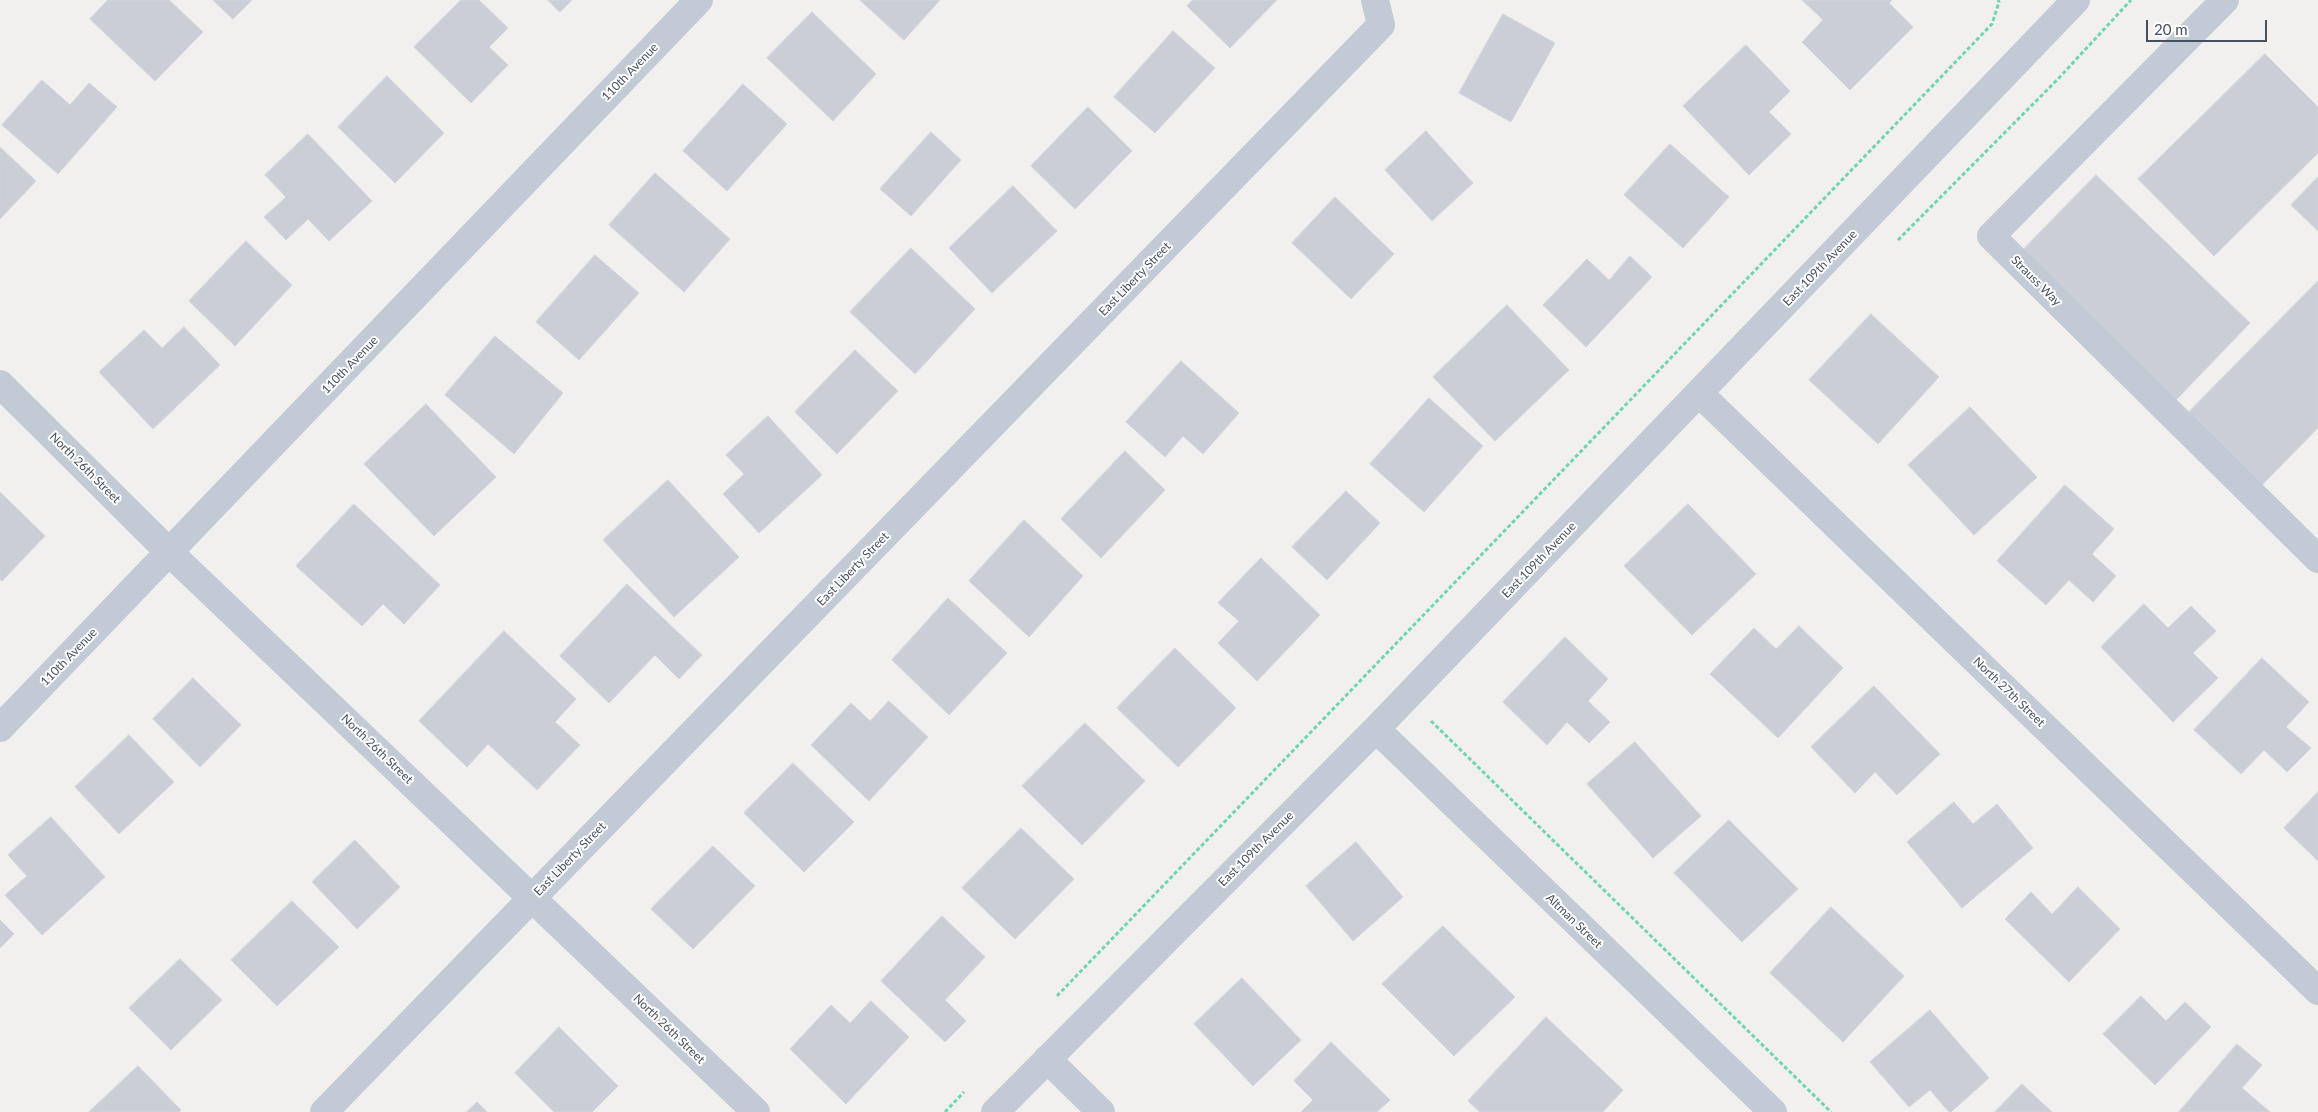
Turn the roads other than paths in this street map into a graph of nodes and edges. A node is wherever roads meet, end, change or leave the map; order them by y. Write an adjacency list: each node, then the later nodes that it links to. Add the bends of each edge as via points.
1 (699, 0): 7 (street, 110th Avenue)
2 (2225, 0): 8 (street, Strauss Way, via 1991,236)
3 (2063, 4): 6 (street, East 109th Avenue)
4 (1378, 13): 11 (street, East Liberty Street)
5 (0, 384): 7 (street, North 26th Street)
6 (1700, 394): 10 (street, East 109th Avenue); 12 (street, North 27th Street)
7 (170, 552): 9 (street, 110th Avenue); 11 (street, North 26th Street)
8 (2318, 559)
9 (0, 728)
10 (1376, 729): 13 (street, East 109th Avenue); 18 (street, Altman Street)
11 (533, 898): 14 (street, East Liberty Street); 15 (street, North 26th Street)
12 (2318, 991)
13 (1047, 1059): 16 (street, East 109th Avenue); 17 (street)
14 (324, 1112)
15 (756, 1112)
16 (995, 1112)
17 (1101, 1112)
18 (1773, 1112)

